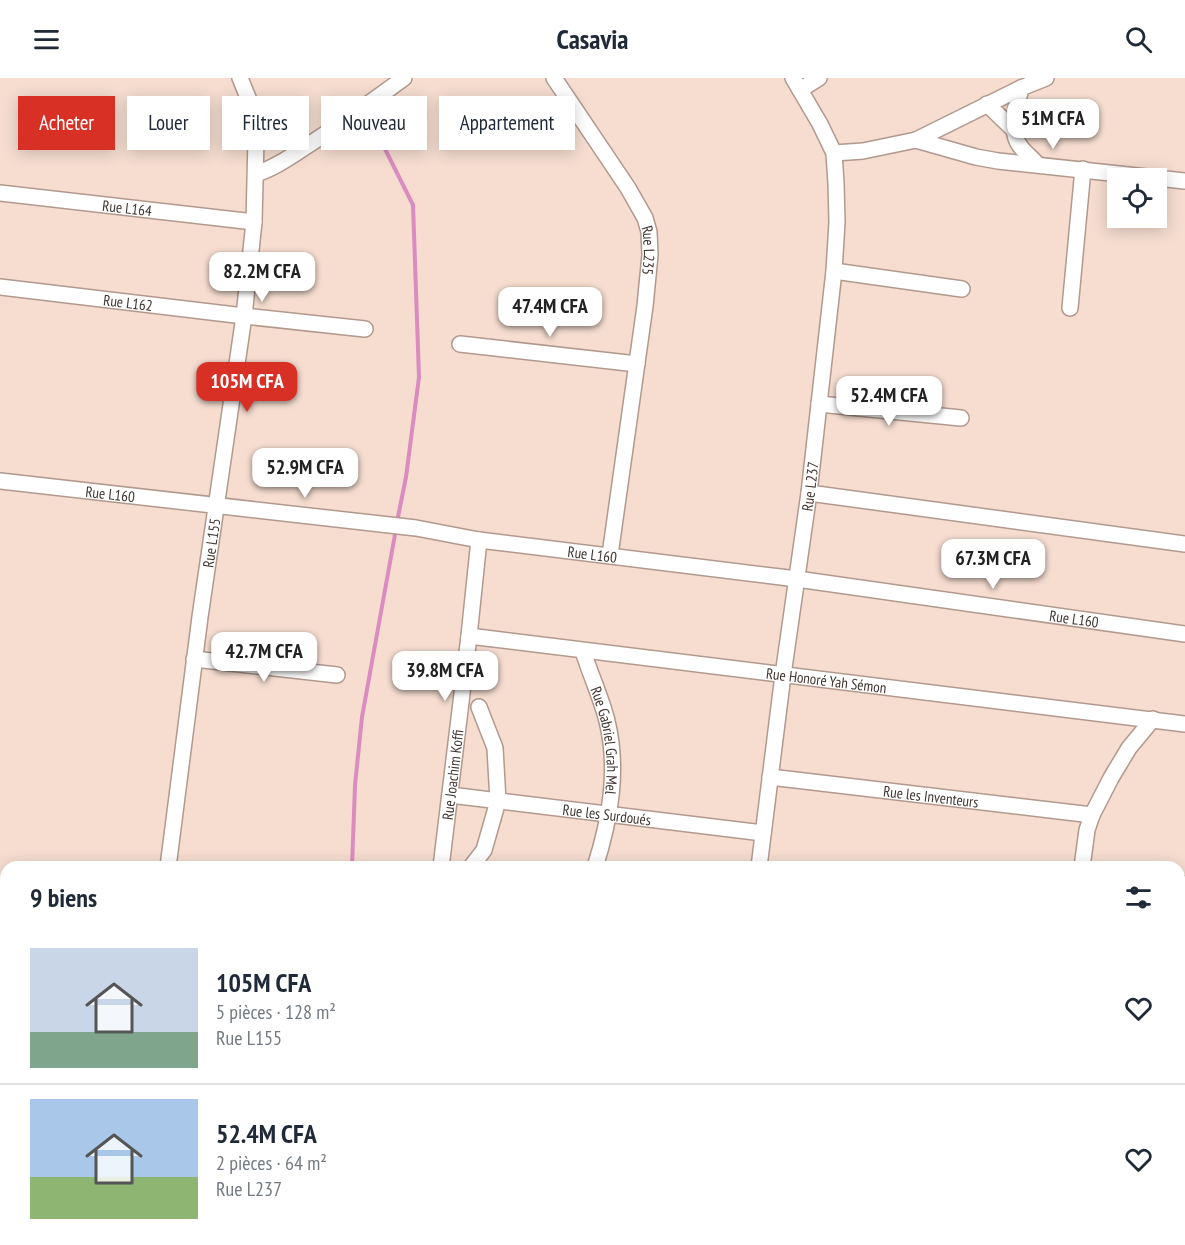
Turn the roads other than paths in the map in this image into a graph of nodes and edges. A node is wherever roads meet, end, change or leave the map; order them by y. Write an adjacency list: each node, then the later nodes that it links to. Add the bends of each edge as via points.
1 (240, 78): 15 (street, Rue L155, via 254,118)
2 (404, 78): 15 (street, via 305,148)
3 (554, 78): 26 (street, Rue L235, via 645,218 650,255)
4 (819, 78): 6 (street)
5 (1046, 78): 7 (street)
6 (796, 84): 11 (street, Rue L237)
7 (1021, 88): 8 (street); 9 (street)
8 (987, 104): 9 (street); 10 (street)
9 (1015, 135): 12 (street); 13 (street)
10 (916, 140): 11 (street); 12 (street)
11 (834, 153): 19 (street, Rue L237)
12 (998, 161): 13 (street)
13 (1037, 164): 14 (street)
14 (1083, 169): 16 (street); 22 (street)
15 (256, 174): 18 (street, Rue L155)
16 (1185, 181)
17 (0, 193): 18 (street, Rue L164)
18 (254, 222): 23 (street, Rue L155)
19 (834, 271): 21 (street); 27 (street, Rue L237)
20 (0, 287): 23 (street, Rue L162)
21 (962, 289)
22 (1070, 308)
23 (244, 316): 24 (street, Rue L162); 31 (street, Rue L155)
24 (365, 329)
25 (460, 344): 26 (street)
26 (636, 364): 34 (street, Rue L235)
27 (819, 404): 28 (street); 30 (street, Rue L237)
28 (961, 418)
29 (0, 481): 31 (street, Rue L160)
30 (809, 493): 33 (street); 35 (street, Rue L237)
31 (217, 505): 32 (street, Rue L160, via 416,528); 39 (street, Rue L155)
32 (479, 540): 34 (street, Rue L160); 37 (street, Rue Joachim Koffi)
33 (1185, 544)
34 (610, 555): 35 (street, Rue L160)
35 (797, 579): 36 (street, Rue L160); 41 (street, Rue L237)
36 (1185, 634)
37 (469, 636): 38 (street, Rue Honoré Yah Sémon); 46 (street, Rue Joachim Koffi)
38 (583, 651): 41 (street, Rue Honoré Yah Sémon); 48 (street, Rue Gabriel Grah Mel, via 611,738)
39 (194, 660): 40 (street); 51 (street, Rue L155)
40 (337, 675)
41 (783, 675): 43 (street, Rue Honoré Yah Sémon); 45 (street, Rue L237)
42 (479, 707): 47 (street, via 495,748)
43 (1153, 719): 44 (street, Rue Honoré Yah Sémon); 49 (street, via 1129,748)
44 (1185, 724)
45 (770, 777): 49 (street, Rue les Inventeurs); 50 (street, Rue L237)
46 (450, 795): 47 (street, Rue les Surdoués); 52 (street, Rue Joachim Koffi)
47 (498, 801): 48 (street, Rue les Surdoués); 53 (street, via 484,850)
48 (610, 814): 50 (street, Rue les Surdoués); 54 (street, Rue Gabriel Grah Mel)
49 (1092, 815): 56 (street)
50 (763, 832): 55 (street, Rue L237)
51 (169, 861)
52 (442, 861)
53 (476, 861)
54 (597, 861)
55 (760, 861)
56 (1083, 861)

